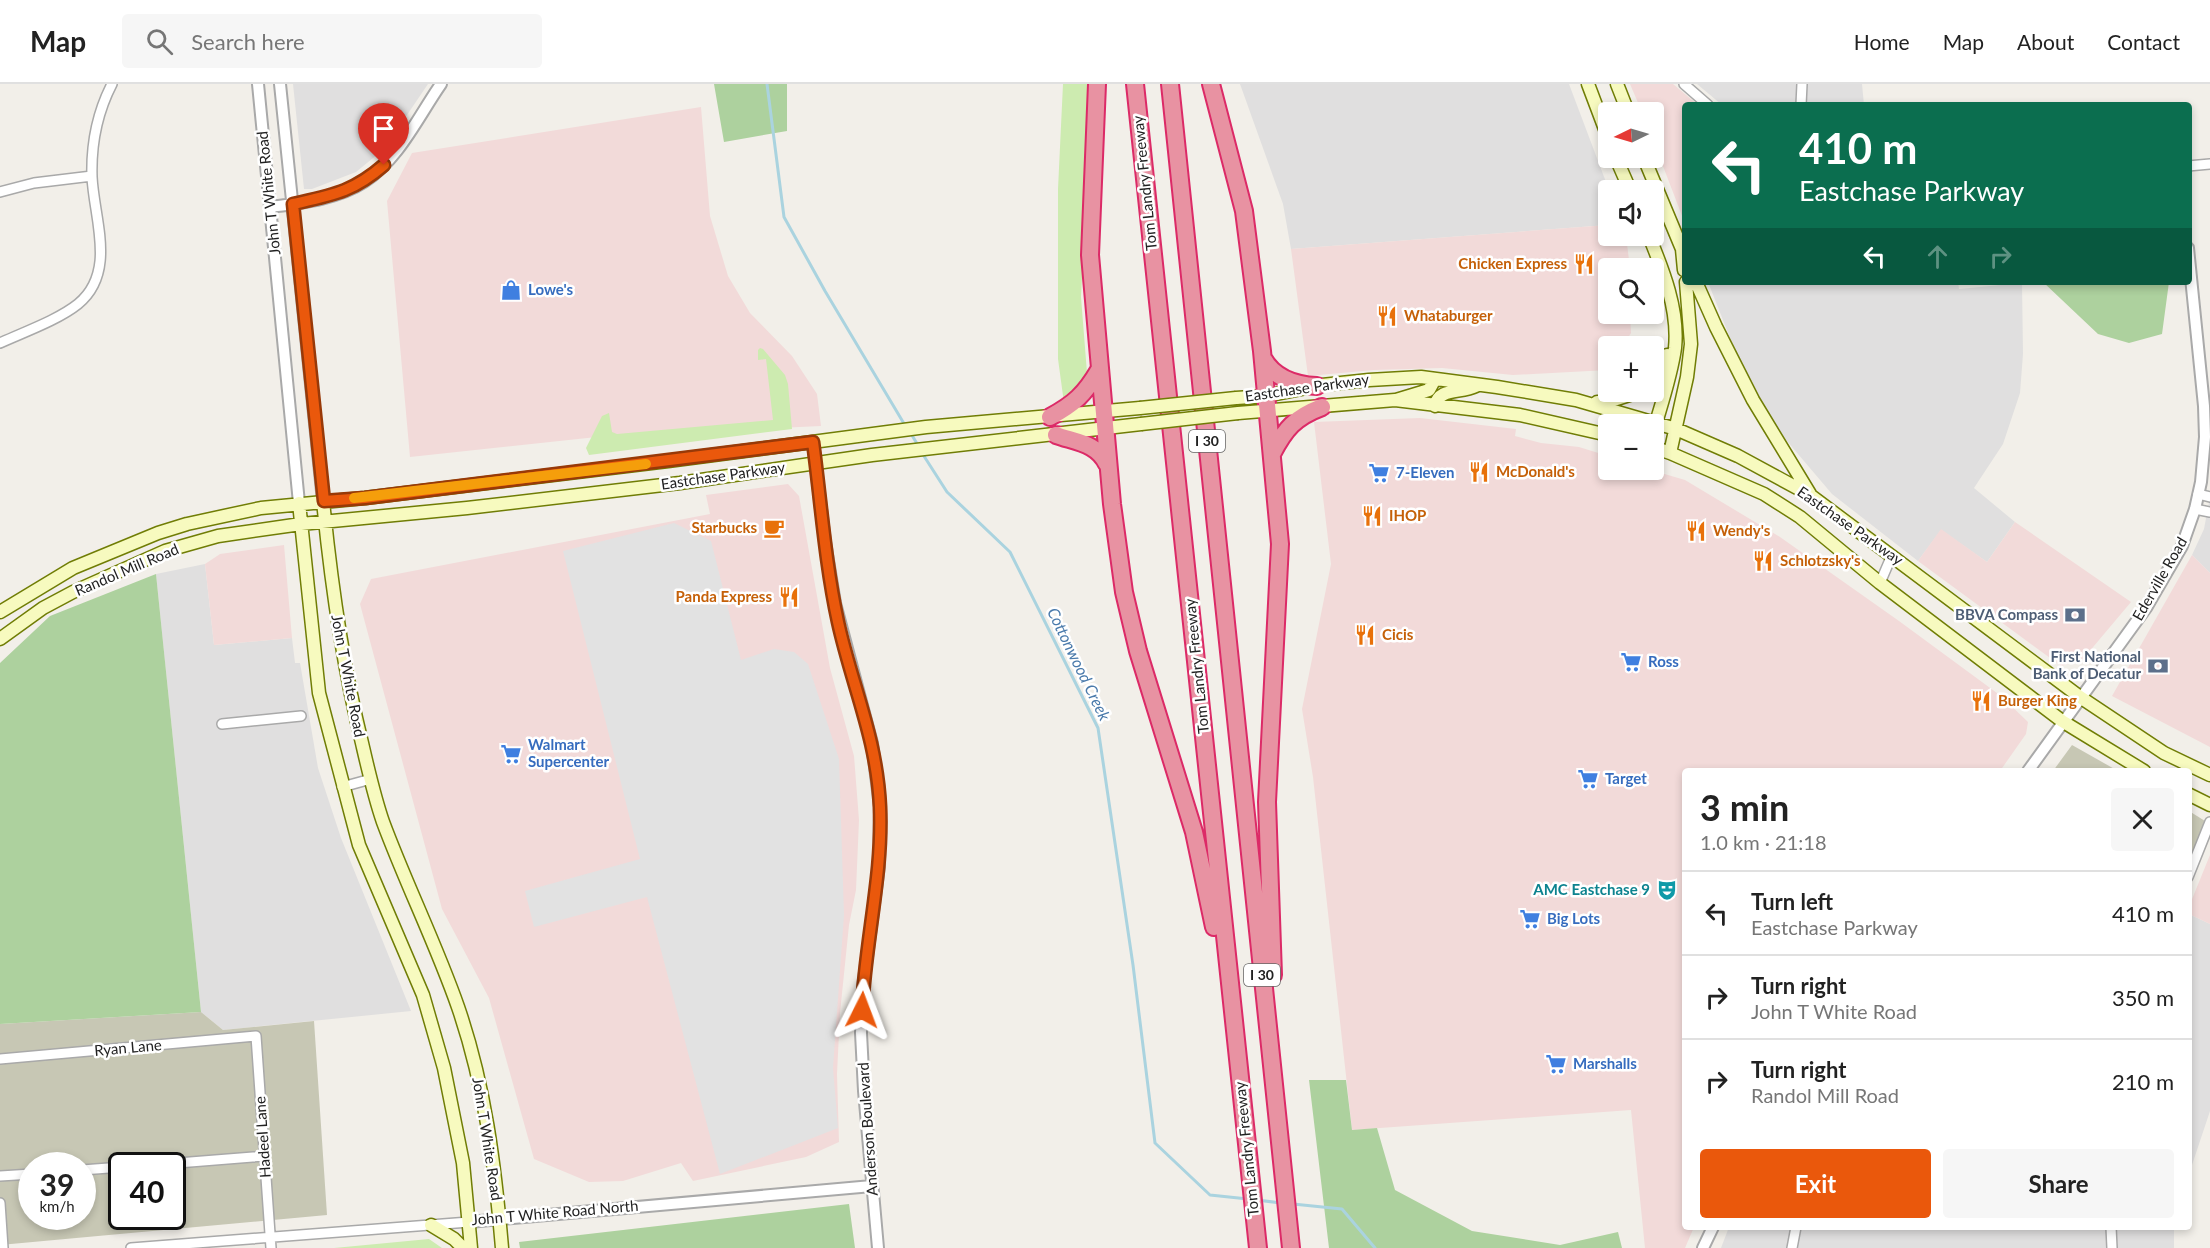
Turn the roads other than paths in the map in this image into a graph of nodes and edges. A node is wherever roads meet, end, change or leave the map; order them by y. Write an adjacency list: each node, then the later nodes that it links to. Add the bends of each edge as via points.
1 (112, 84): 20 (street, via 95,126)
2 (258, 84): 23 (street, John T White Road)
3 (280, 84): 22 (street, John T White Road)
4 (441, 84): 22 (street, via 401,145 365,181)
5 (1097, 84): 33 (highway, via 1090,255)
6 (1135, 84): 86 (highway, Tom Landry Freeway / I 30)
7 (1170, 84): 89 (highway, I 30)
8 (1211, 84): 31 (highway, via 1244,211)
9 (1588, 84): 16 (main road)
10 (1617, 84): 13 (main road)
11 (1684, 84): 14 (street)
12 (1802, 84): 15 (street)
13 (1624, 102)
14 (1705, 102)
15 (1801, 102)
16 (1598, 110)
17 (2210, 164): 18 (street)
18 (2192, 166)
19 (1648, 168): 25 (main road)
20 (92, 176): 21 (street, via 34,183); 30 (street, via 102,254 96,280 78,304)
21 (0, 192)
22 (293, 204): 23 (street); 63 (street, John T White Road)
23 (270, 207): 64 (street, John T White Road)
24 (1652, 246): 29 (main road, via 1670,296)
25 (1682, 250)
26 (1686, 285): 49 (main road, via 1691,344)
27 (1697, 285): 61 (main road, via 1753,400)
28 (2192, 285): 59 (street, Ederville Road, via 2204,406 2204,459)
29 (1675, 338): 32 (main road); 45 (main road)
30 (0, 343)
31 (1262, 356): 36 (highway, via 1278,375 1302,385); 40 (highway)
32 (1664, 364)
33 (1099, 370): 43 (highway); 46 (highway, via 1075,402)
34 (1435, 379): 35 (main road, Eastchase Parkway); 36 (main road, Eastchase Parkway, via 1387,378); 37 (main road, via 1429,390)
35 (1479, 385): 38 (main road, Eastchase Parkway); 41 (main road, via 1440,394)
36 (1317, 386): 40 (main road, Eastchase Parkway)
37 (1395, 400): 41 (main road, Eastchase Parkway); 42 (main road, Eastchase Parkway)
38 (1576, 400): 39 (main road); 44 (main road, Eastchase Parkway)
39 (1598, 401)
40 (1267, 404): 42 (main road, Eastchase Parkway); 43 (main road, Eastchase Parkway, bridge, via 1236,398); 47 (main road, Eastchase Parkway, bridge, via 1238,413); 55 (highway)
41 (1435, 406): 50 (main road, Eastchase Parkway, via 1520,415)
42 (1322, 407): 55 (highway, via 1292,423)
43 (1103, 411): 46 (main road, Eastchase Parkway); 47 (highway)
44 (1615, 414)
45 (1659, 414)
46 (1050, 417): 52 (main road, Eastchase Parkway)
47 (1104, 428): 51 (main road, Eastchase Parkway); 57 (highway)
48 (1664, 428): 49 (main road, Eastchase Parkway)
49 (1676, 429): 54 (main road); 61 (main road, Eastchase Parkway, via 1738,456)
50 (1598, 433)
51 (1056, 435): 56 (main road, Eastchase Parkway); 57 (highway, via 1101,452)
52 (813, 442): 56 (street, Anderson Boulevard); 58 (main road, Eastchase Parkway)
53 (1664, 451): 54 (main road, Eastchase Parkway)
54 (1670, 453): 70 (main road, Eastchase Parkway, via 1764,494 1800,517)
55 (1272, 454): 89 (highway, via 1280,552 1267,802 1275,1011 1285,1128)
56 (816, 462): 60 (main road, Eastchase Parkway); 94 (street, Anderson Boulevard, via 836,609 872,743 880,807 879,866 861,1033)
57 (1108, 465): 86 (highway, via 1124,592 1138,651 1194,832)
58 (578, 472): 60 (main road); 63 (main road, Eastchase Parkway)
59 (2198, 494): 62 (street); 65 (street, Ederville Road)
60 (580, 495): 67 (main road, Eastchase Parkway)
61 (1810, 495): 69 (main road, Eastchase Parkway)
62 (2210, 497)
63 (324, 501): 64 (main road, Eastchase Parkway); 67 (main road, John T White Road)
64 (299, 503): 68 (main road, John T White Road); 71 (main road, Randol Mill Road, via 218,516 158,534 73,568)
65 (2195, 509): 66 (street); 73 (street, Ederville Road, via 2182,546 2146,608)
66 (2210, 512)
67 (325, 522): 68 (main road, Eastchase Parkway); 80 (main road, John T White Road, via 348,685)
68 (301, 524): 72 (main road, Randol Mill Road, via 218,536 165,551 43,608); 81 (main road, John T White Road, via 319,693)
69 (1892, 555): 70 (street); 73 (main road, Eastchase Parkway)
70 (1880, 583): 75 (main road, Eastchase Parkway)
71 (0, 612)
72 (0, 639)
73 (2080, 697): 75 (street, Ederville Road); 79 (main road, Eastchase Parkway, via 2164,753)
74 (300, 716): 76 (street)
75 (2062, 721): 77 (street, Ederville Road); 78 (main road, Eastchase Parkway)
76 (222, 724)
77 (2030, 768)
78 (2140, 768)
79 (2210, 775)
80 (370, 779): 81 (street); 96 (main road, John T White Road, via 458,1008 475,1065 488,1123)
81 (342, 787): 97 (main road, John T White Road, via 359,845 423,995 434,1031 459,1133)
82 (2192, 796): 83 (main road)
83 (2210, 805)
84 (2210, 822): 85 (street)
85 (2192, 867)
86 (1232, 1015): 110 (highway, Tom Landry Freeway / I 30)
87 (256, 1036): 88 (street, Ryan Lane); 90 (street, Hadeel Lane)
88 (0, 1059)
89 (1281, 1152): 111 (highway, I 30)
90 (264, 1156): 91 (street); 102 (street, Hadeel Lane)
91 (186, 1162)
92 (18, 1175): 93 (street)
93 (0, 1176)
94 (872, 1186): 96 (street, John T White Road North); 109 (street, Anderson Boulevard)
95 (0, 1203): 103 (street)
96 (500, 1219): 97 (street, John T White Road North); 108 (main road, John T White Road)
97 (469, 1222): 98 (street, John T White Road North); 107 (main road, John T White Road)
98 (431, 1224): 102 (street, John T White Road North); 106 (main road)
99 (1712, 1230): 112 (street)
100 (1795, 1230): 113 (street)
101 (2111, 1230): 114 (street)
102 (270, 1237): 104 (street, John T White Road North); 105 (street, Hadeel Lane)
103 (3, 1248)
104 (131, 1248)
105 (271, 1248)
106 (463, 1248)
107 (471, 1248)
108 (502, 1248)
109 (878, 1248)
110 (1258, 1248)
111 (1291, 1248)
112 (1703, 1248)
113 (1792, 1248)
114 (2112, 1248)

